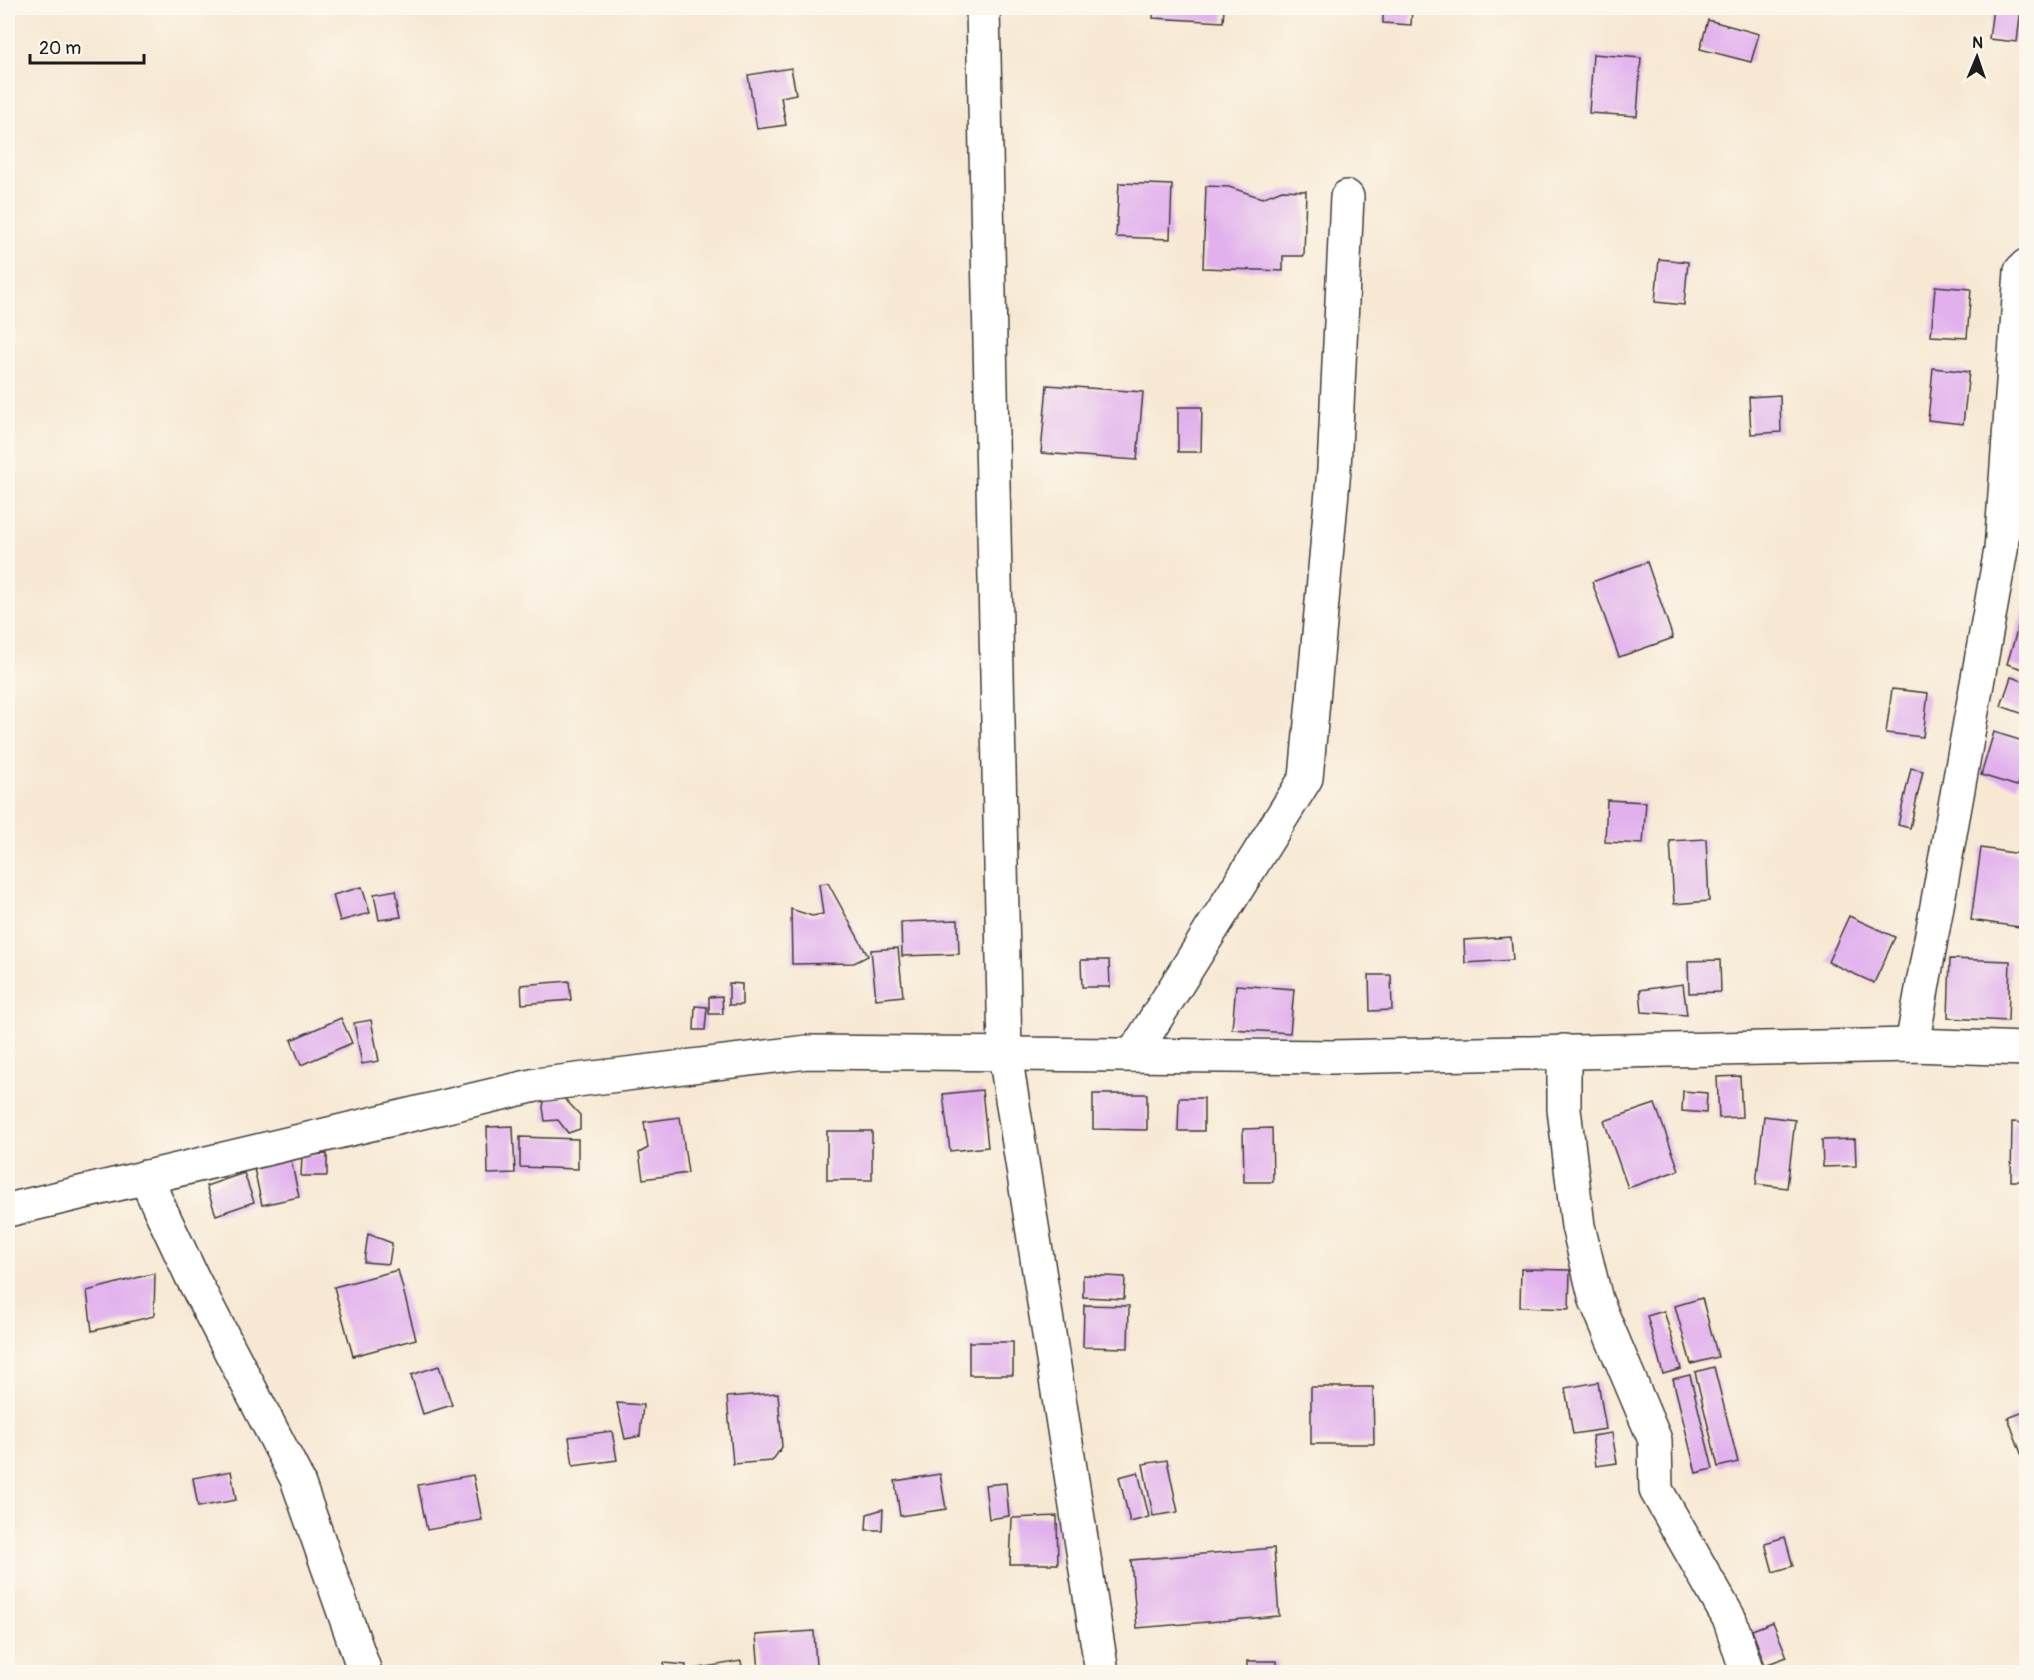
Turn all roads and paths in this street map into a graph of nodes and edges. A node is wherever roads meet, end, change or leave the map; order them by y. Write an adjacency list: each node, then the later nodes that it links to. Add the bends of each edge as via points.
1 (982, 8): 7 (street)
2 (1347, 197): 8 (street, via 1334,469 1306,778)
3 (2026, 266): 4 (street, via 2021,271 2001,549)
4 (1912, 1045): 5 (street); 6 (street)
5 (2026, 1049)
6 (1564, 1052): 8 (street, via 1332,1057); 13 (street, via 1564,1108 1578,1226 1596,1300 1655,1440 1656,1490 1730,1620)
7 (1005, 1054): 8 (street); 9 (street, via 807,1052 536,1084); 12 (street)
8 (1133, 1055)
9 (145, 1178): 10 (street); 11 (street, via 297,1479)
10 (8, 1210)
11 (365, 1672)
12 (1102, 1672)
13 (1747, 1672)

